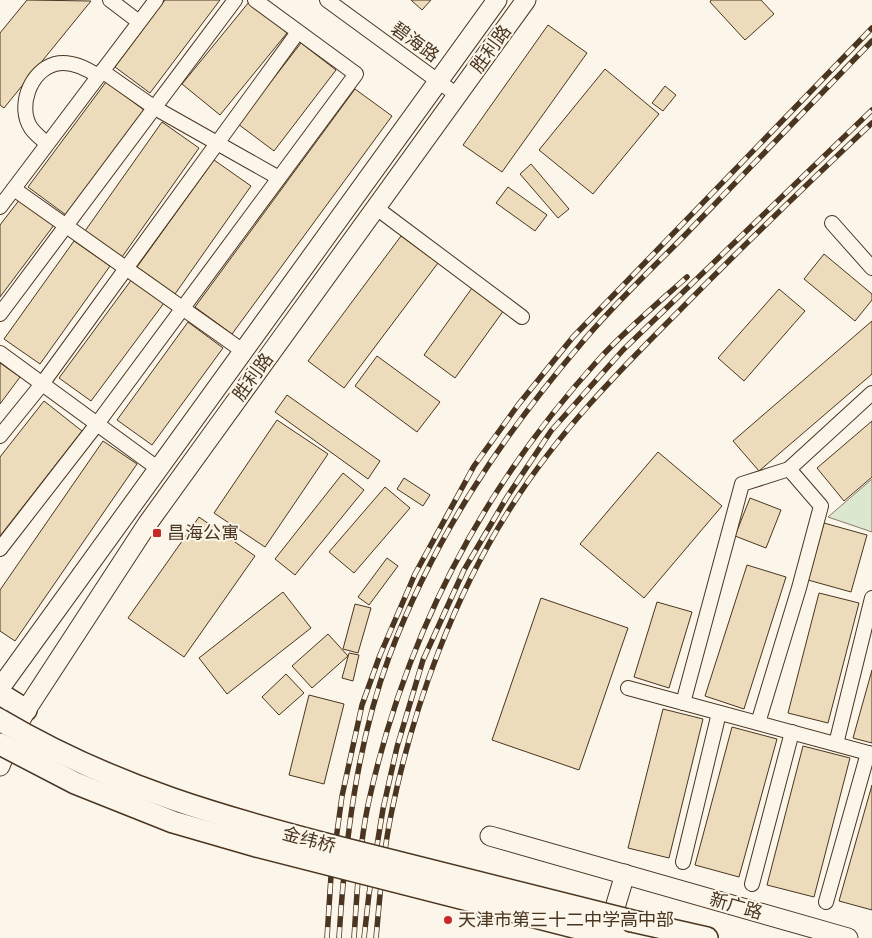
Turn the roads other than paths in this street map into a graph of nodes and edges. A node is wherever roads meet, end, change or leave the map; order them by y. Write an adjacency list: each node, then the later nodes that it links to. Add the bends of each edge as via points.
1 (110, 0): 8 (street)
2 (156, 0): 8 (street)
3 (235, 0): 13 (street)
4 (254, 0): 9 (street)
5 (327, 0): 11 (street, 碧海路)
6 (497, 0): 11 (main road, 胜利路)
7 (526, 0): 12 (main road, 胜利路)
8 (139, 22): 10 (street)
9 (298, 32): 14 (street); 16 (street, via 356,74)
10 (100, 74): 13 (street); 15 (street); 15 (street, via 75,64 55,64 39,75 28,90 24,109 31,128)
11 (439, 82): 12 (street, 碧海路); 27 (main road, 胜利路)
12 (457, 95): 19 (main road, 胜利路)
13 (155, 108): 14 (street); 21 (street)
14 (217, 143): 16 (street); 22 (street)
15 (47, 144): 17 (street)
16 (279, 178): 24 (street)
17 (14, 188): 18 (street); 21 (street)
18 (0, 207)
19 (375, 207): 26 (street); 41 (main road, 胜利路, via 148,523)
20 (832, 223): 23 (street)
21 (66, 226): 22 (street); 25 (street)
22 (126, 268): 24 (street); 29 (street)
23 (872, 268)
24 (183, 309): 27 (street); 31 (street)
25 (0, 314)
26 (522, 317)
27 (243, 351): 34 (main road, 胜利路)
28 (0, 353): 29 (street)
29 (42, 384): 31 (street); 32 (street)
30 (872, 393): 33 (street)
31 (98, 424): 34 (street); 35 (street)
32 (0, 436)
33 (789, 469): 40 (street, via 742,484); 44 (street, via 821,506)
34 (160, 470): 37 (main road, 胜利路)
35 (0, 549)
36 (872, 598): 47 (street)
37 (0, 688)
38 (628, 688): 40 (street)
39 (0, 694): 41 (main road)
40 (684, 703): 42 (street)
41 (26, 710): 49 (main road, 胜利路)
42 (719, 713): 44 (street); 51 (street)
43 (0, 720): 57 (main road, 金纬桥, bridge, via 85,766 202,810 435,873)
44 (758, 723): 45 (street)
45 (792, 732): 47 (street); 53 (street)
46 (0, 744): 56 (main road, 金纬桥, bridge, via 90,790 173,822)
47 (836, 744): 48 (street)
48 (870, 753): 54 (street)
49 (0, 766)
50 (490, 836): 52 (main road, 新广路)
51 (683, 862)
52 (625, 874): 55 (main road); 58 (main road, 新广路)
53 (752, 884)
54 (826, 902)
55 (606, 938)
56 (617, 938)
57 (707, 938)
58 (848, 938)

